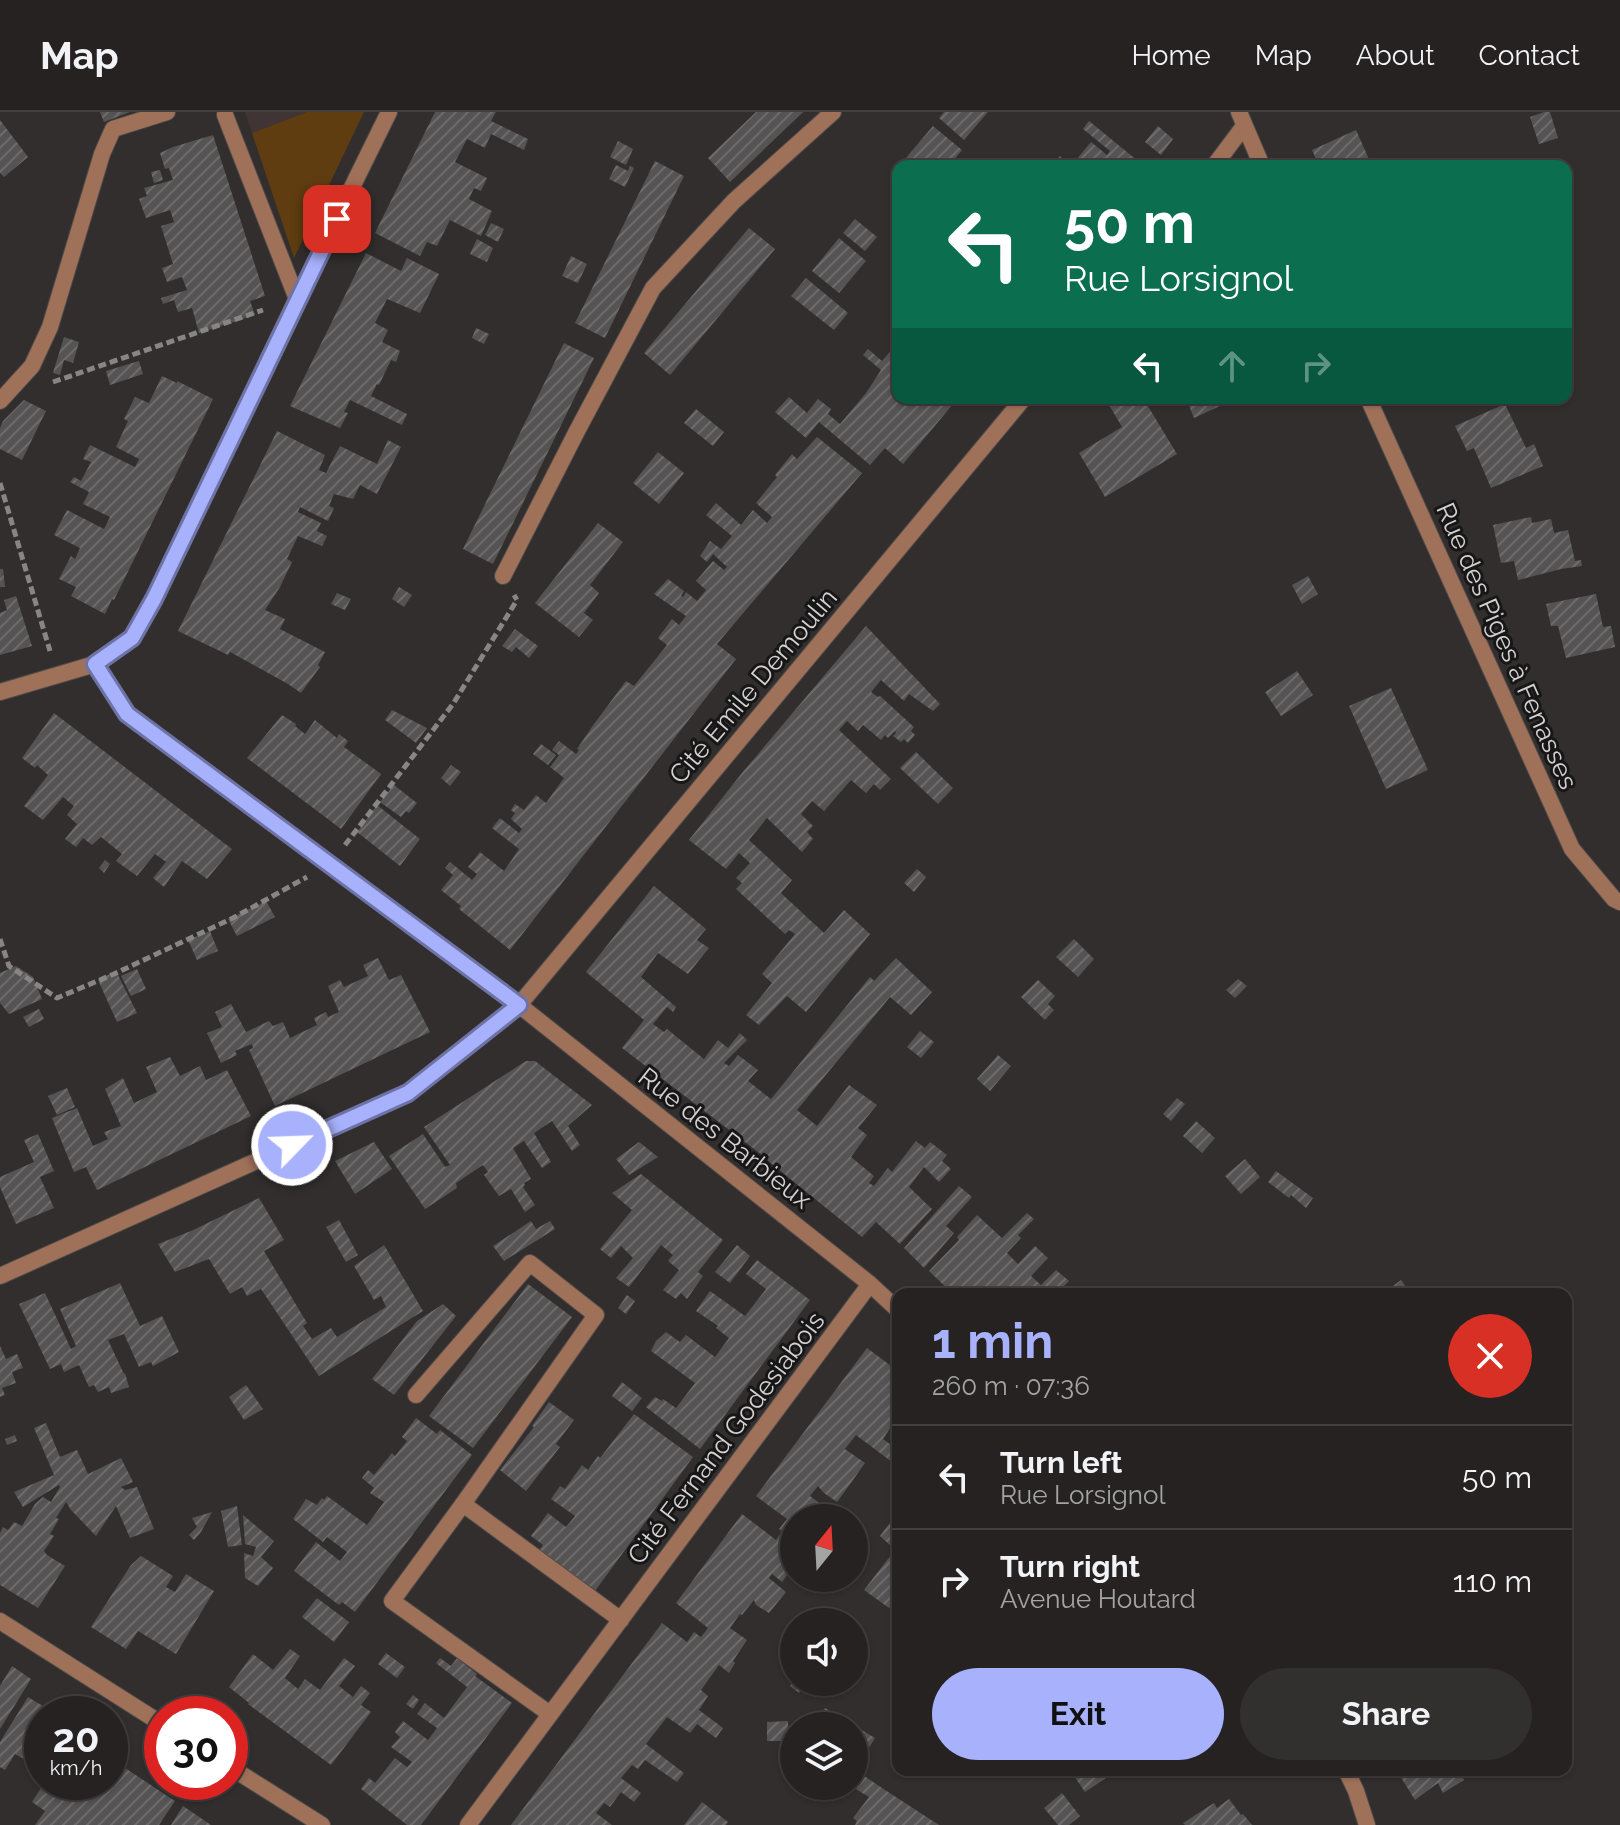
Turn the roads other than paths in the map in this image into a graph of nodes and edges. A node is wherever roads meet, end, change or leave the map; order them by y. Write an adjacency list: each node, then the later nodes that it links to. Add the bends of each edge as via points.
1 (167, 112): 9 (street, via 113,129 50,327 32,366)
2 (389, 112): 8 (street)
3 (833, 112): 12 (street, via 734,201 653,288)
4 (225, 115): 8 (street)
5 (1242, 119): 6 (street); 7 (street)
6 (1218, 160)
7 (1259, 160)
8 (297, 299): 13 (street, via 154,599 132,638)
9 (0, 401)
10 (1019, 404): 16 (street, Cité Emile Demoulin)
11 (1371, 404): 15 (street, Rue des Piges à Fenasses, via 1572,849)
12 (503, 576)
13 (95, 664): 14 (street); 16 (street, Rue des Barbieux, via 127,714)
14 (0, 692)
15 (1620, 902)
16 (519, 1005): 17 (street, Cité Emile Demoulin, via 408,1093); 18 (street, Rue des Barbieux)
17 (0, 1276)
18 (870, 1284): 19 (street, Rue des Barbieux); 22 (street, Cité Fernand Godesiabois)
19 (892, 1304)
20 (416, 1395): 21 (street, via 530,1263 596,1315)
21 (463, 1504): 22 (street); 25 (street, via 392,1601)
22 (621, 1620): 25 (street, Cité Fernand Godesiabois)
23 (0, 1621): 24 (street)
24 (144, 1713)
25 (550, 1714): 29 (street, Cité Fernand Godesiabois)
26 (1349, 1776): 30 (street)
27 (248, 1778): 28 (street)
28 (322, 1825)
29 (468, 1825)
30 (1367, 1825)

